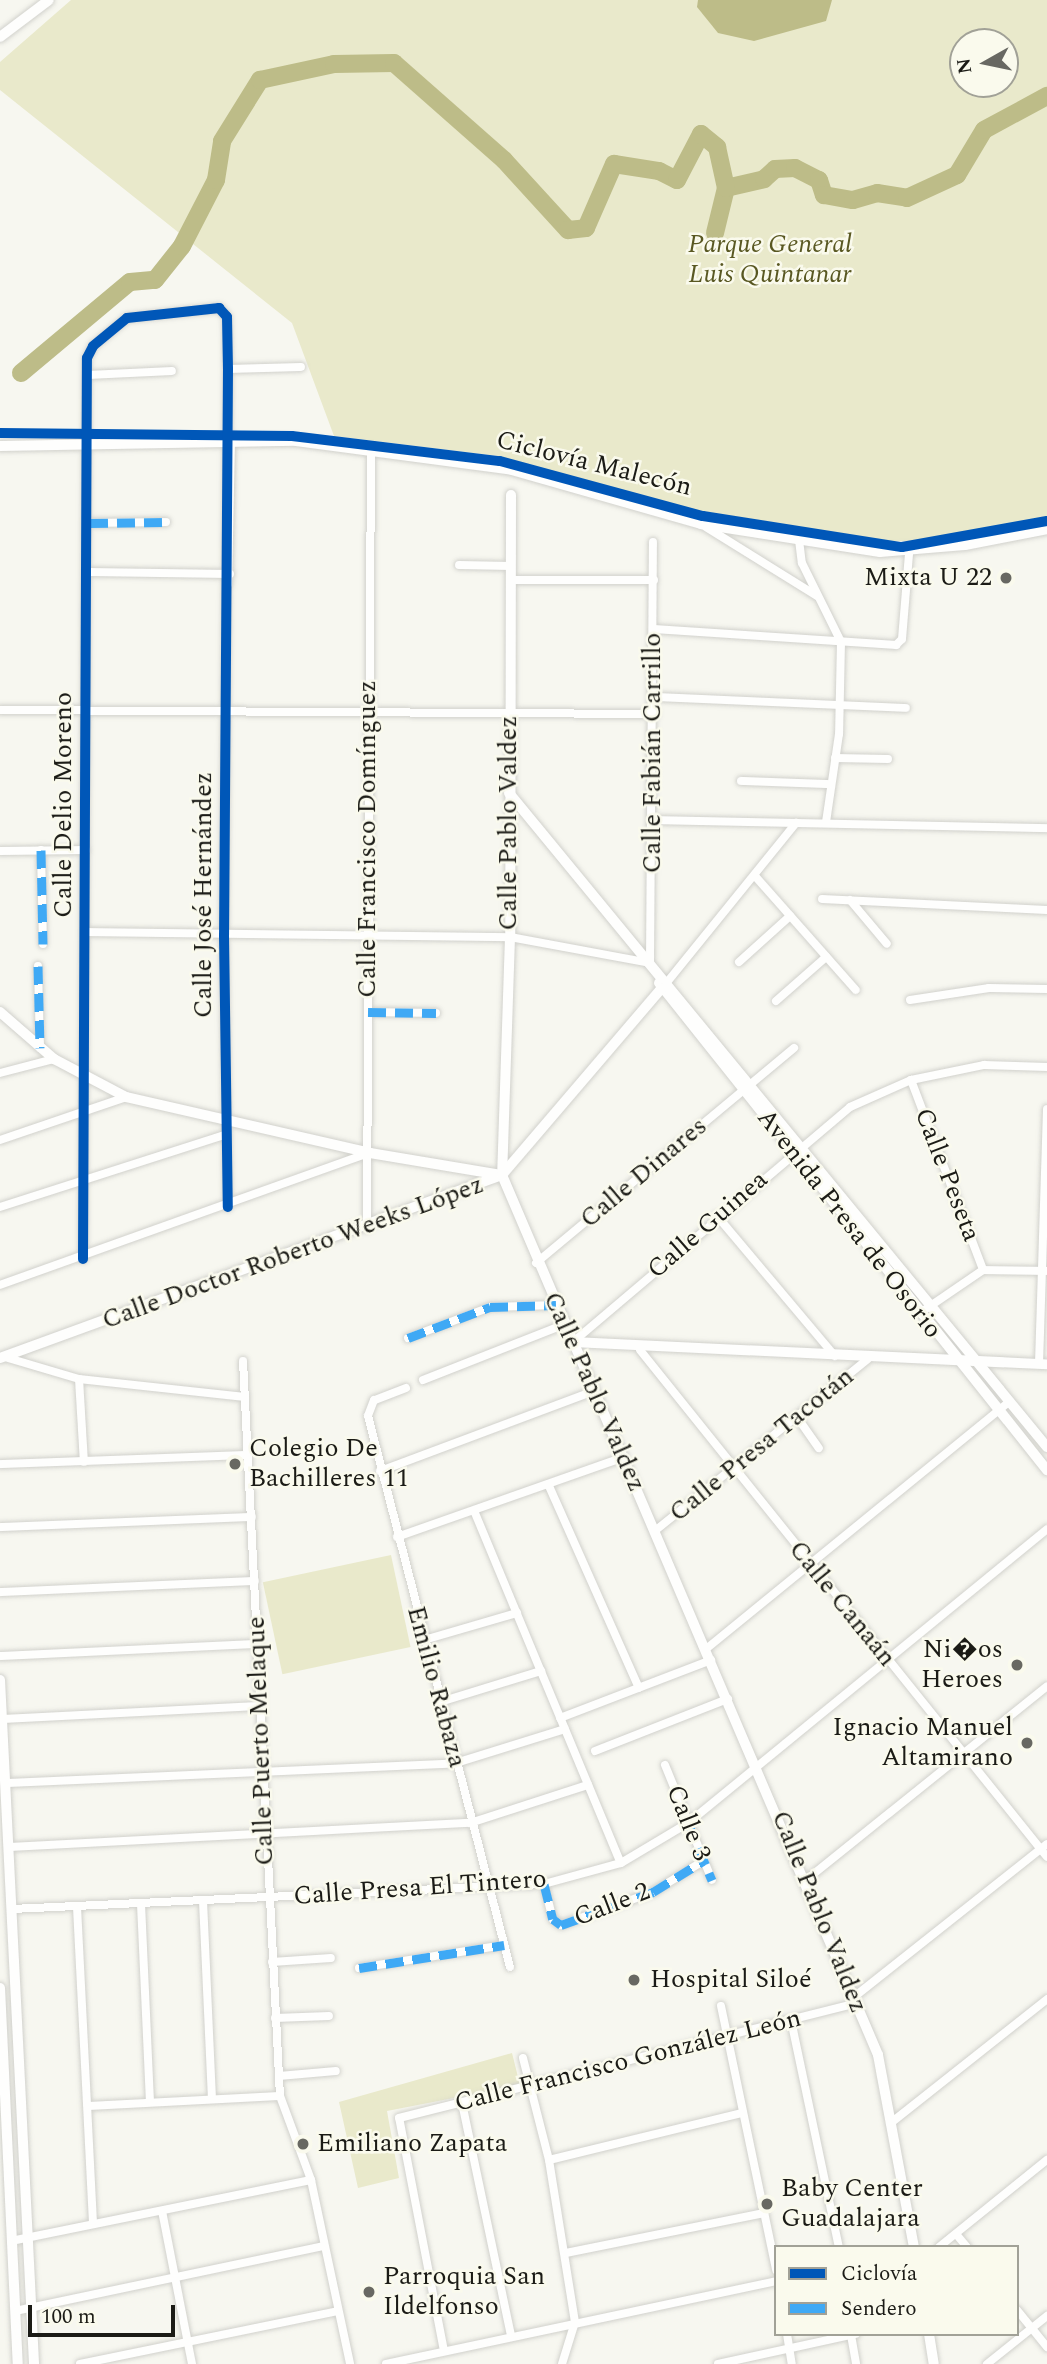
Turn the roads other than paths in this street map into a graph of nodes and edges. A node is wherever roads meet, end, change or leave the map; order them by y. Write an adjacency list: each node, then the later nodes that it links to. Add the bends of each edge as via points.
1 (49, 0): 2 (street)
2 (0, 37)
3 (172, 311): 5 (street, Calle José Hernández, via 225,311); 7 (street, Calle Delio Moreno, via 127,318 89,352)
4 (301, 367): 5 (street)
5 (228, 369): 8 (street, Calle José Hernández)
6 (172, 371): 7 (street)
7 (88, 375): 10 (street, Calle Delio Moreno)
8 (229, 438): 10 (main road); 11 (main road); 23 (street, Calle José Hernández)
9 (0, 446): 10 (main road)
10 (87, 446): 14 (street, Calle Delio Moreno)
11 (371, 451): 15 (main road, via 512,470); 35 (street, Calle Francisco Domínguez)
12 (511, 495): 21 (street, Calle Pablo Valdez)
13 (166, 522): 14 (street)
14 (90, 523): 22 (street, Calle Delio Moreno)
15 (701, 524): 17 (main road); 26 (street)
16 (1047, 529): 19 (main road)
17 (799, 540): 19 (main road); 26 (street, via 799,555)
18 (653, 542): 25 (street, Calle Fabián Carrillo)
19 (909, 553): 28 (street, via 900,643)
20 (459, 565): 21 (street)
21 (512, 566): 24 (street, Calle Pablo Valdez)
22 (89, 572): 23 (street); 32 (street, Calle Delio Moreno)
23 (228, 574): 34 (street, Calle José Hernández)
24 (511, 580): 25 (street); 36 (street, Calle Pablo Valdez)
25 (654, 580): 27 (street, Calle Fabián Carrillo)
26 (817, 596): 28 (street)
27 (654, 629): 28 (street); 29 (street, Calle Fabián Carrillo)
28 (841, 642): 30 (street)
29 (655, 696): 30 (street); 37 (street, Calle Fabián Carrillo)
30 (839, 707): 31 (street); 38 (street)
31 (906, 708)
32 (86, 709): 33 (street); 34 (street); 48 (street, Calle Delio Moreno)
33 (0, 710)
34 (228, 712): 35 (street); 56 (street, Calle José Hernández)
35 (368, 714): 36 (street); 57 (street, Calle Francisco Domínguez)
36 (509, 714): 37 (street); 42 (street, Calle Pablo Valdez)
37 (655, 714): 43 (street, Calle Fabián Carrillo)
38 (835, 758): 39 (street); 41 (street)
39 (888, 759)
40 (741, 781): 41 (street)
41 (829, 784): 45 (street)
42 (509, 793): 58 (street, Calle Pablo Valdez); 63 (street, Avenida Presa de Osorio)
43 (654, 820): 44 (street); 63 (street, Calle Fabián Carrillo)
44 (796, 822): 45 (street); 50 (street, Calle Doctor Roberto Weeks López)
45 (826, 822): 46 (street)
46 (1047, 828)
47 (41, 850): 48 (street); 49 (street); 59 (street)
48 (86, 850): 55 (street, Calle Delio Moreno)
49 (0, 851)
50 (755, 876): 54 (street); 65 (street, Calle Doctor Roberto Weeks López)
51 (822, 899): 52 (street)
52 (850, 900): 53 (street); 60 (street)
53 (1047, 909)
54 (790, 916): 61 (street); 62 (street)
55 (86, 932): 56 (street); 78 (street, Calle Delio Moreno)
56 (224, 934): 57 (street); 84 (street, Calle José Hernández)
57 (368, 936): 58 (street); 71 (street, Calle Francisco Domínguez)
58 (510, 937): 63 (street); 90 (street, Calle Pablo Valdez)
59 (43, 944)
60 (887, 944)
61 (826, 957): 67 (street); 69 (street)
62 (740, 962)
63 (649, 963): 65 (street, Avenida Presa de Osorio)
64 (38, 967): 73 (street)
65 (664, 985): 80 (street, Avenida Presa de Osorio); 90 (street, Calle Doctor Roberto Weeks López)
66 (1047, 989): 68 (street, via 989,988)
67 (856, 990)
68 (910, 1000)
69 (776, 1001)
70 (0, 1012): 73 (street)
71 (368, 1012): 72 (street); 89 (street, Calle Francisco Domínguez)
72 (436, 1013)
73 (40, 1048): 75 (street)
74 (794, 1048): 80 (street, Calle Dinares)
75 (54, 1059): 77 (street); 78 (street)
76 (1047, 1067): 79 (street, Calle Guinea, via 984,1066)
77 (0, 1073)
78 (82, 1077): 81 (street); 83 (street, Calle Delio Moreno)
79 (911, 1080): 87 (street, Calle Guinea, via 850,1107); 98 (street, Calle Peseta)
80 (747, 1085): 87 (street, Avenida Presa de Osorio); 88 (street, Avenida Presa de Osorio); 97 (street, Calle Dinares)
81 (126, 1097): 83 (street); 84 (street)
82 (1047, 1109): 99 (street)
83 (82, 1112): 86 (street); 91 (street, Calle Delio Moreno)
84 (228, 1123): 85 (street, Calle José Hernández); 89 (street)
85 (227, 1134): 91 (street); 93 (street, Calle José Hernández)
86 (0, 1140)
87 (802, 1144): 88 (street, Calle Guinea); 101 (street, Avenida Presa de Osorio)
88 (793, 1152): 94 (street, Calle Guinea); 103 (street, Avenida Presa de Osorio)
89 (370, 1153): 90 (street); 93 (street); 95 (street, Calle Francisco Domínguez)
90 (502, 1175): 95 (street, Calle Doctor Roberto Weeks López); 97 (street, Calle Pablo Valdez)
91 (83, 1181): 92 (street); 96 (street, Calle Delio Moreno)
92 (0, 1207)
93 (228, 1207): 96 (street)
94 (717, 1216): 106 (street, Calle Guinea); 109 (street)
95 (367, 1228): 108 (street, Calle Doctor Roberto Weeks López)
96 (83, 1259): 100 (street)
97 (536, 1263): 102 (street, Calle Pablo Valdez)
98 (983, 1270): 99 (street); 101 (street)
99 (1045, 1271): 114 (street)
100 (0, 1285)
101 (931, 1304): 103 (street); 113 (street, Avenida Presa de Osorio)
102 (556, 1305): 104 (street, Calle Pablo Valdez); 105 (street, via 490,1307)
103 (920, 1313): 112 (street, Avenida Presa de Osorio)
104 (565, 1324): 106 (street, Calle Pablo Valdez); 116 (street)
105 (408, 1338)
106 (573, 1342): 107 (street); 118 (street, Calle Pablo Valdez)
107 (640, 1350): 109 (street); 129 (street, Calle Canaán)
108 (4, 1358): 115 (street)
109 (836, 1358): 110 (street)
110 (868, 1359): 112 (street); 122 (street, Calle Presa Tacotán)
111 (243, 1361): 119 (street, Calle Puerto Melaque)
112 (958, 1362): 113 (street); 121 (street, Avenida Presa de Osorio)
113 (978, 1362): 114 (street); 120 (street, Avenida Presa de Osorio)
114 (1043, 1364)
115 (79, 1379): 119 (street); 127 (street)
116 (423, 1380)
117 (405, 1388): 131 (street, Emilio Rabaza, via 367,1406)
118 (594, 1391): 126 (street, Calle Pablo Valdez); 131 (street)
119 (245, 1397): 125 (street, Calle Puerto Melaque)
120 (1010, 1401): 121 (street); 123 (street, Avenida Presa de Osorio)
121 (998, 1410): 130 (street, Avenida Presa de Osorio); 139 (street)
122 (797, 1417): 124 (street); 129 (street, Calle Presa Tacotán)
123 (1047, 1447)
124 (819, 1448)
125 (248, 1455): 127 (street); 134 (street, Calle Puerto Melaque)
126 (624, 1457): 132 (street); 137 (street, Calle Pablo Valdez)
127 (83, 1462): 128 (street)
128 (0, 1464)
129 (734, 1468): 137 (street, Calle Presa Tacotán); 139 (street, Calle Canaán)
130 (1047, 1469)
131 (380, 1471): 138 (street, Emilio Rabaza)
132 (549, 1486): 133 (street); 152 (street)
133 (475, 1513): 138 (street); 142 (street)
134 (252, 1517): 135 (street); 140 (street, Calle Puerto Melaque)
135 (0, 1527)
136 (1047, 1529): 148 (street, Calle Presa El Tintero)
137 (656, 1530): 145 (street, Calle Pablo Valdez)
138 (397, 1537): 143 (street, Emilio Rabaza)
139 (808, 1563): 145 (street); 148 (street, Calle Canaán)
140 (255, 1581): 141 (street); 144 (street, Calle Puerto Melaque)
141 (0, 1592)
142 (517, 1612): 143 (street); 149 (street)
143 (424, 1640): 154 (street, Emilio Rabaza)
144 (256, 1644): 146 (street); 155 (street, Calle Puerto Melaque)
145 (706, 1649): 147 (street, Calle Pablo Valdez)
146 (0, 1656)
147 (711, 1660): 152 (street); 153 (street, Calle Pablo Valdez)
148 (886, 1660): 160 (street, Calle Canaán); 163 (street, Calle Presa El Tintero)
149 (541, 1671): 154 (street); 156 (street)
150 (0, 1682): 157 (main road)
151 (1047, 1686): 160 (street)
152 (639, 1688): 156 (street)
153 (728, 1699): 159 (street); 163 (street, Calle Pablo Valdez)
154 (440, 1702): 161 (street, Emilio Rabaza)
155 (259, 1706): 157 (street); 164 (street, Calle Puerto Melaque)
156 (560, 1718): 158 (street)
157 (2, 1719): 165 (main road)
158 (565, 1728): 161 (street); 166 (street)
159 (595, 1751)
160 (963, 1754): 171 (street, Calle Canaán); 176 (street)
161 (456, 1763): 164 (street); 167 (street, Emilio Rabaza)
162 (665, 1765): 168 (street, Calle 3)
163 (758, 1765): 168 (street, Calle Presa El Tintero); 176 (street, Calle Pablo Valdez)
164 (262, 1770): 165 (street); 169 (street, Calle Puerto Melaque)
165 (6, 1783): 170 (main road)
166 (589, 1785): 167 (street); 174 (street)
167 (470, 1823): 169 (street); 178 (street, Emilio Rabaza)
168 (688, 1823): 173 (street, Calle 3); 174 (street, Calle Presa El Tintero)
169 (264, 1834): 170 (street); 179 (street, Calle Puerto Melaque)
170 (9, 1847): 183 (main road)
171 (1044, 1847): 172 (street, Calle Canaán); 193 (street)
172 (1047, 1857)
173 (703, 1861): 175 (street, Calle 3); 177 (street, Calle 2, via 653,1892 561,1924 553,1919)
174 (621, 1863): 177 (street, Calle Presa El Tintero)
175 (712, 1880)
176 (806, 1880): 193 (street, Calle Pablo Valdez)
177 (544, 1884): 178 (street, Calle Presa El Tintero)
178 (489, 1886): 179 (street, Calle Presa El Tintero); 184 (street, Emilio Rabaza)
179 (267, 1898): 180 (street, Calle Presa El Tintero); 186 (street, Calle Puerto Melaque)
180 (203, 1901): 181 (street, Calle Presa El Tintero); 206 (street)
181 (141, 1904): 182 (street, Calle Presa El Tintero); 207 (street)
182 (77, 1907): 183 (street, Calle Presa El Tintero); 209 (street)
183 (12, 1909): 189 (main road)
184 (504, 1945): 187 (street, Emilio Rabaza); 188 (street)
185 (331, 1958): 186 (street)
186 (272, 1962): 197 (street, Calle Puerto Melaque)
187 (510, 1967)
188 (359, 1968)
189 (15, 1988): 190 (street); 194 (main road)
190 (0, 1989): 192 (main road)
191 (1047, 1999): 211 (street)
192 (0, 2000): 194 (street); 202 (main road)
193 (856, 2000): 198 (street, Calle Francisco González León); 211 (street, Calle Pablo Valdez, via 878,2056)
194 (16, 2001): 219 (main road)
195 (721, 2006): 199 (street)
196 (329, 2016): 197 (street)
197 (275, 2018): 203 (street, Calle Puerto Melaque)
198 (791, 2020): 199 (street, Calle Francisco González León); 221 (street)
199 (728, 2036): 204 (street, Calle Francisco González León); 210 (street)
200 (523, 2058): 204 (street)
201 (336, 2071): 203 (street)
202 (2, 2076): 220 (main road)
203 (279, 2077): 205 (street, Calle Puerto Melaque)
204 (531, 2087): 208 (street, Calle Francisco González León); 212 (street)
205 (280, 2096): 206 (street); 214 (street, Calle Puerto Melaque)
206 (212, 2098): 207 (street)
207 (150, 2101): 209 (street)
208 (462, 2103): 237 (street); 245 (street, Calle Francisco González León, via 399,2118)
209 (88, 2106): 217 (street)
210 (743, 2113): 212 (street); 216 (street)
211 (892, 2122): 222 (street, Calle Pablo Valdez)
212 (549, 2160): 226 (street)
213 (1047, 2161): 218 (street)
214 (311, 2180): 215 (street); 225 (street, Calle Puerto Melaque)
215 (162, 2211): 217 (street); 228 (street)
216 (764, 2213): 226 (street); 227 (street)
217 (93, 2224): 219 (street)
218 (956, 2234): 223 (street); 224 (street)
219 (27, 2238): 220 (street); 230 (main road)
220 (11, 2242): 231 (main road)
221 (839, 2245)
222 (914, 2245)
223 (942, 2245)
224 (965, 2245)
225 (324, 2246): 228 (street); 232 (street, Calle Puerto Melaque)
226 (566, 2253): 235 (street)
227 (774, 2260)
228 (173, 2277): 230 (street); 242 (street)
229 (774, 2281): 235 (street)
230 (31, 2306): 231 (street); 247 (main road)
231 (15, 2311): 246 (main road)
232 (338, 2311): 242 (street); 250 (street, Calle Puerto Melaque)
233 (1019, 2312): 236 (street)
234 (1047, 2316): 236 (street)
235 (575, 2322): 237 (street); 252 (street)
236 (1032, 2328): 243 (street); 257 (street)
237 (511, 2336): 245 (street)
238 (787, 2336): 244 (street)
239 (848, 2336): 244 (street)
240 (853, 2336): 255 (street)
241 (929, 2336): 256 (street)
242 (188, 2340): 248 (street); 249 (street)
243 (1047, 2347)
244 (790, 2349): 253 (street); 254 (street)
245 (444, 2351): 251 (street)
246 (18, 2364)
247 (34, 2364)
248 (80, 2364)
249 (192, 2364)
250 (349, 2364)
251 (386, 2364)
252 (562, 2364)
253 (718, 2364)
254 (792, 2364)
255 (856, 2364)
256 (934, 2364)
257 (988, 2364)

